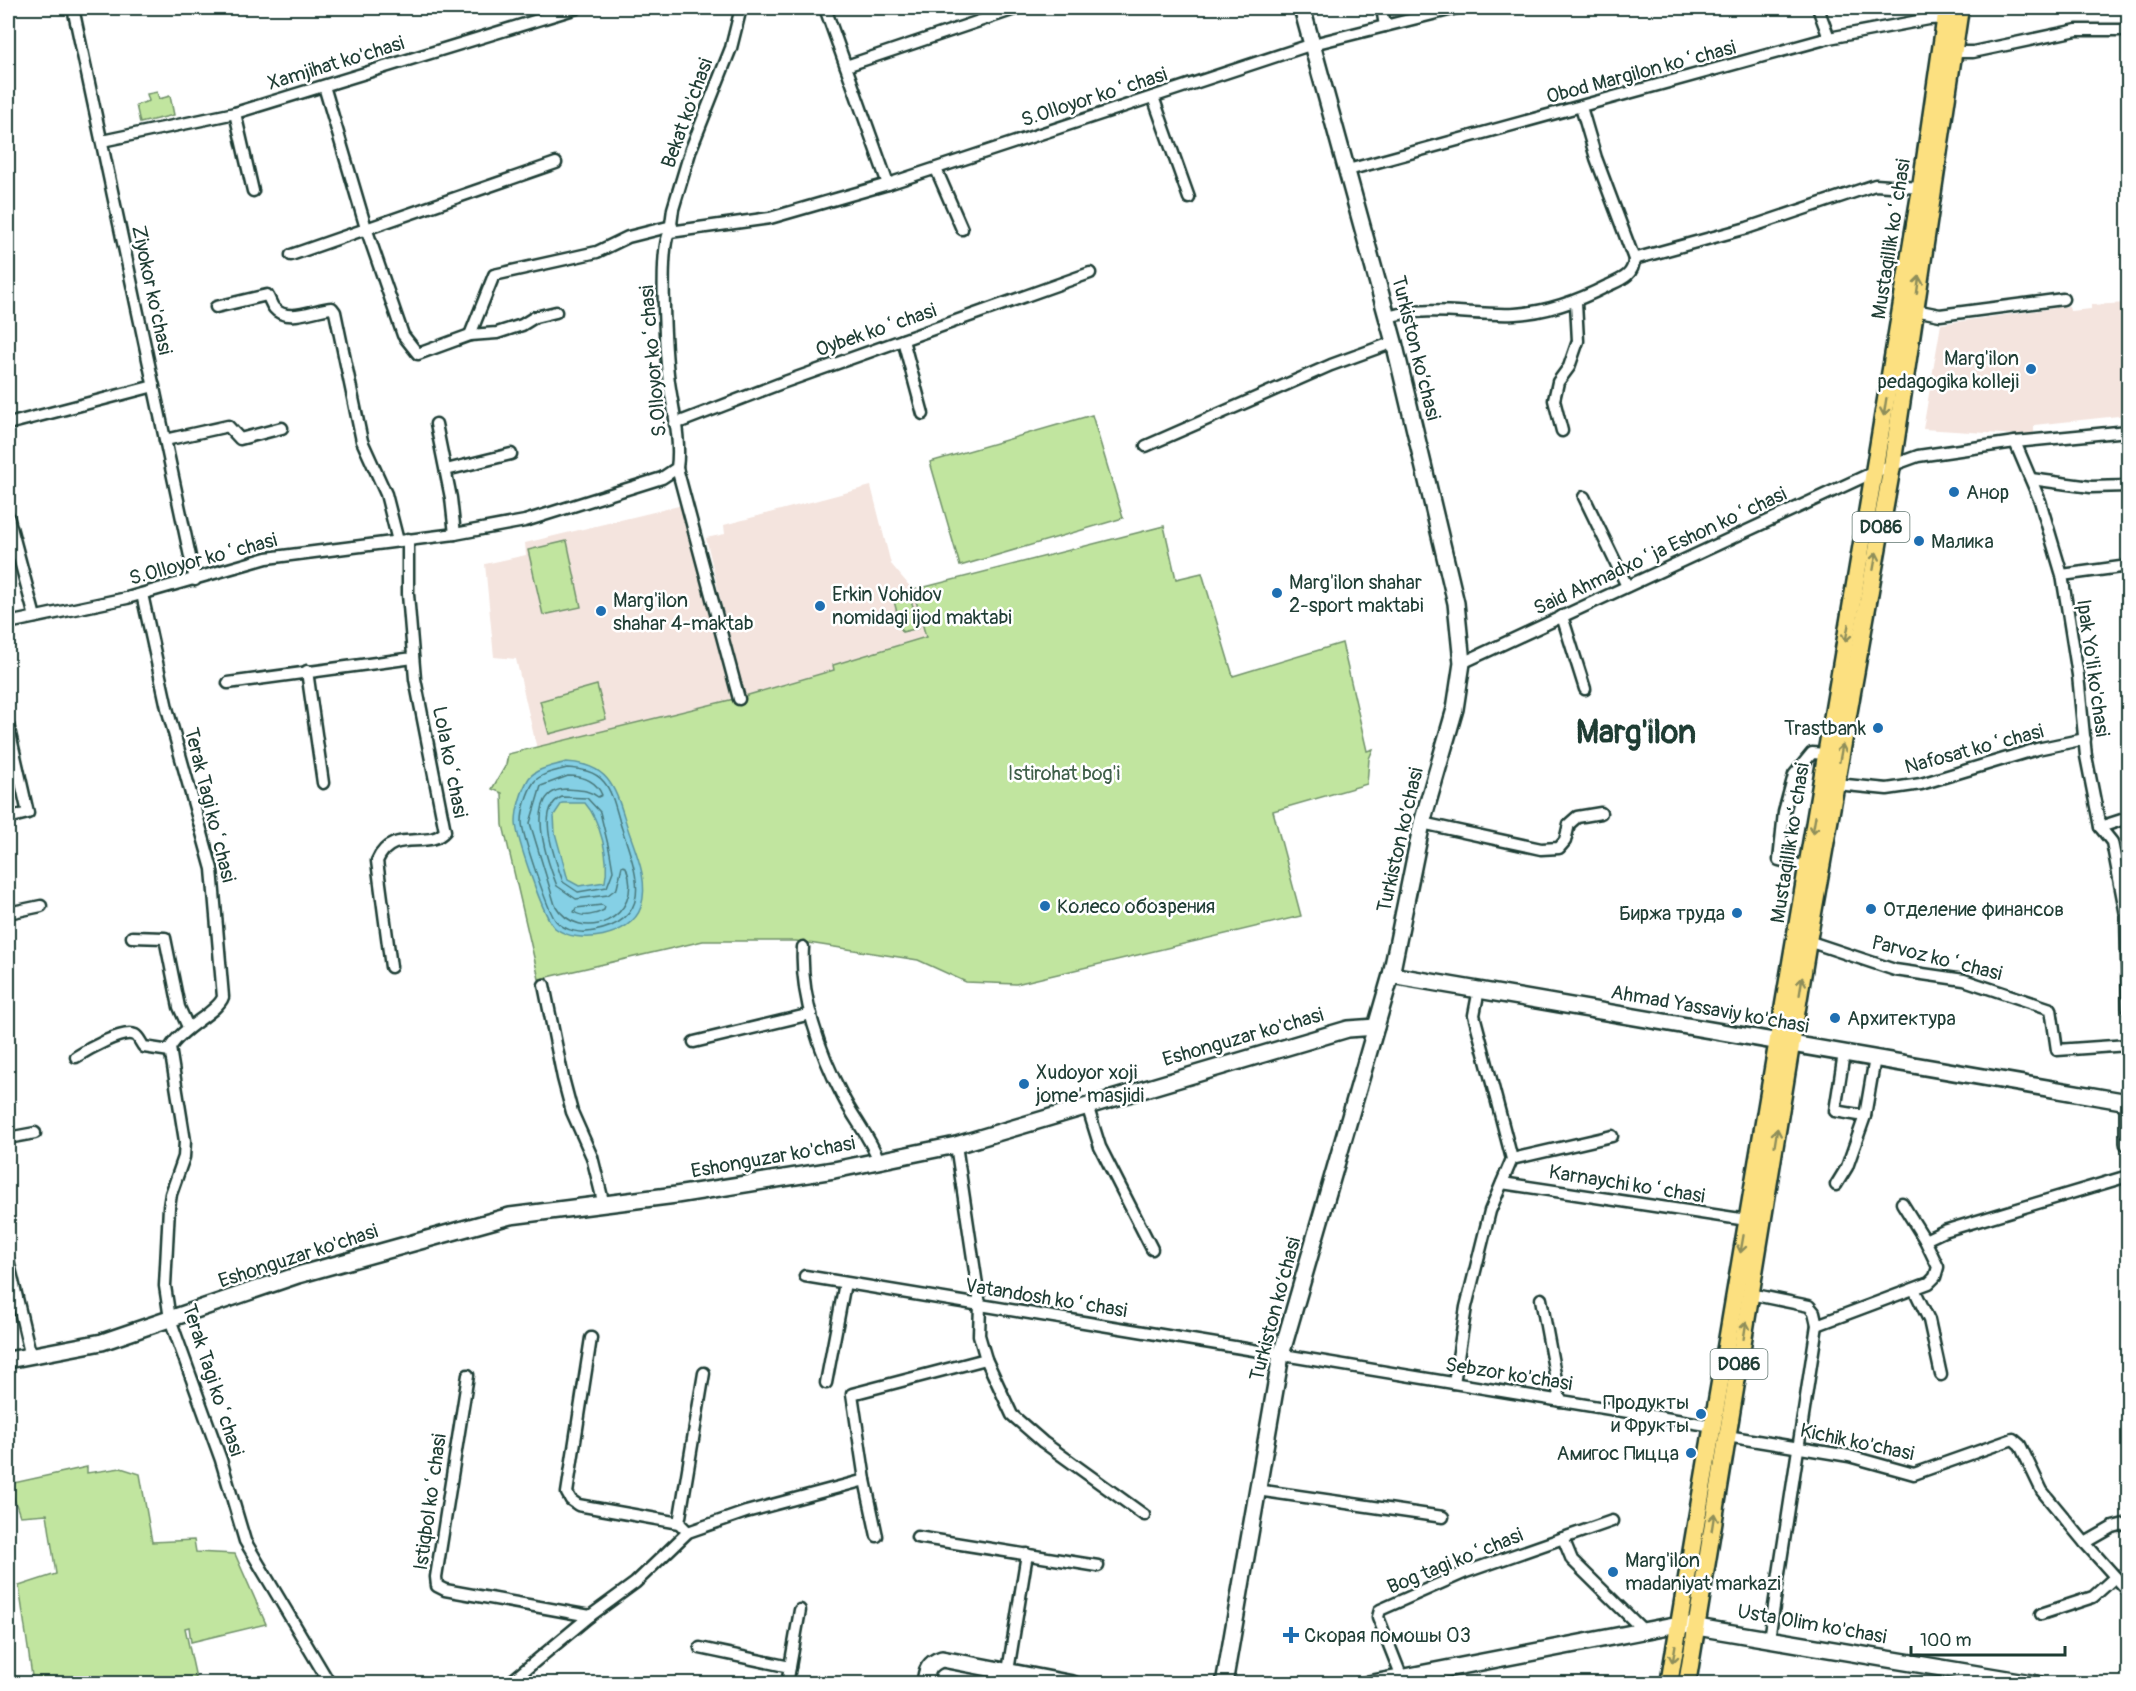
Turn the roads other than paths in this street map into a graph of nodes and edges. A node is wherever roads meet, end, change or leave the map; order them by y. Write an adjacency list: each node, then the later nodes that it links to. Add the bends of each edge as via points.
1 (74, 8): 21 (street, Ziyokor ko'chasi)
2 (578, 8): 17 (street, Xamjihat ko'chasi)
3 (741, 8): 30 (street, Bekat ko'chasi, via 731,48 691,149)
4 (825, 8): 16 (street)
5 (1018, 8): 16 (street)
6 (1302, 8): 14 (main road, Turkiston ko’chasi)
7 (1382, 8): 11 (street)
8 (1457, 8): 11 (street, S.Olloyor koʻchasi)
9 (1818, 8): 13 (street)
10 (1952, 13): 13 (street, Obod Margilon koʻchasi); 15 (main road, Mustaqillik koʻchasi / D086); 26 (main road, Mustaqillik koʻchasi / D086)
11 (1384, 26): 14 (street, S.Olloyor koʻchasi)
12 (2128, 30): 15 (street, via 2077,30)
13 (1829, 38): 19 (street, Obod Margilon koʻchasi)
14 (1312, 44): 18 (street, S.Olloyor koʻchasi); 24 (main road, Turkiston ko’chasi)
15 (1953, 52): 38 (main road, Mustaqillik koʻchasi / D086, one-way to 15)
16 (846, 66): 25 (street)
17 (324, 87): 20 (street, Xamjihat ko'chasi); 29 (street)
18 (1154, 97): 23 (street, S.Olloyor koʻchasi); 28 (street)
19 (1581, 107): 24 (street, Obod Margilon koʻchasi); 33 (street)
20 (235, 113): 21 (street, Xamjihat ko'chasi); 27 (street)
21 (102, 141): 44 (street, Ziyokor ko'chasi)
22 (556, 163): 29 (street)
23 (936, 169): 25 (street, S.Olloyor koʻchasi); 31 (street)
24 (1348, 170): 40 (main road, Turkiston ko’chasi)
25 (888, 184): 30 (street, S.Olloyor koʻchasi, via 770,218)
26 (1921, 188): 33 (street, via 1875,185 1747,228); 59 (main road, Mustaqillik koʻchasi / D086, one-way to 59)
27 (253, 191)
28 (1189, 198)
29 (366, 228): 32 (street); 41 (street, via 403,335 418,354)
30 (671, 229): 41 (street, via 628,237 597,252 494,275); 48 (street, S.Olloyor koʻchasi, via 665,242 663,270)
31 (962, 229)
32 (291, 255)
33 (1634, 259): 36 (street, via 1628,276)
34 (1090, 273): 42 (street, Oybek koʻchasi)
35 (2062, 299): 38 (street, via 1940,315)
36 (1576, 303): 40 (street, via 1517,314 1408,311); 51 (street, via 1578,341 1569,367 1558,382 1554,400)
37 (216, 307): 65 (street, Lola koʻchasi, via 267,296 281,313 294,315 332,308 362,441)
38 (1915, 310): 56 (main road, Mustaqillik koʻchasi / D086)
39 (556, 312): 41 (street, via 497,333)
40 (1388, 317): 43 (main road, Turkiston ko’chasi)
41 (470, 335)
42 (903, 340): 45 (street); 48 (street, Oybek koʻchasi)
43 (1394, 342): 54 (street); 75 (main road, Turkiston ko’chasi, via 1456,603)
44 (154, 386): 46 (street); 52 (street, Ziyokor ko'chasi)
45 (923, 414)
46 (8, 423)
47 (436, 424): 58 (street)
48 (675, 424): 57 (street, S.Olloyor koʻchasi, via 680,453)
49 (282, 428): 52 (street, via 240,439 228,426)
50 (2128, 430): 53 (street, Said Ahmadxoʻja Eshon koʻchasi)
51 (1562, 431)
52 (165, 440): 68 (street, Ziyokor ko'chasi)
53 (2014, 442): 56 (street, Said Ahmadxoʻja Eshon koʻchasi, via 1918,456); 60 (street, Ipak Yo'li ko'chasi)
54 (1146, 446)
55 (511, 454): 58 (street)
56 (1892, 466): 59 (street, Said Ahmadxoʻja Eshon koʻchasi); 84 (main road, Mustaqillik koʻchasi / D086, one-way to 56)
57 (677, 468): 64 (street, S.Olloyor koʻchasi, via 662,478 561,511); 79 (street)
58 (446, 470): 64 (street)
59 (1874, 472): 69 (street, Said Ahmadxoʻja Eshon koʻchasi); 82 (main road, Mustaqillik koʻchasi / D086, one-way to 82)
60 (2031, 479): 61 (street, via 2091,487); 67 (street, Ipak Yo'li ko'chasi)
61 (2128, 486)
62 (1584, 497): 69 (street)
63 (8, 516): 72 (street)
64 (455, 534): 65 (street, S.Olloyor koʻchasi)
65 (403, 540): 68 (street, S.Olloyor koʻchasi, via 267,558); 74 (street, Lola koʻchasi)
66 (2128, 566): 67 (street)
67 (2062, 574): 81 (street, Ipak Yo'li ko'chasi)
68 (195, 580): 70 (street, S.Olloyor koʻchasi)
69 (1627, 586): 71 (street, Said Ahmadxoʻja Eshon koʻchasi)
70 (142, 594): 72 (street, S.Olloyor koʻchasi); 103 (street, Terak Tagi koʻchasi, via 167,708 212,869 223,997 220,1004)
71 (1562, 616): 75 (street, Said Ahmadxoʻja Eshon koʻchasi); 78 (street)
72 (35, 617): 73 (street, S.Olloyor koʻchasi)
73 (8, 623)
74 (413, 658): 76 (street); 96 (street, Lola koʻchasi, via 445,831 438,837 391,844 382,850 377,861)
75 (1462, 663): 88 (main road, Turkiston ko’chasi, via 1455,709)
76 (307, 671): 77 (street); 83 (street)
77 (228, 683)
78 (1585, 689)
79 (739, 699)
80 (9, 725): 86 (street, via 28,813)
81 (2085, 739): 84 (street, Nafosat koʻchasi, via 2037,749 1922,784 1887,789); 89 (street, Ipak Yo'li ko'chasi)
82 (1826, 754): 90 (main road, Mustaqillik koʻchasi / D086, one-way to 90); 90 (street, via 1812,753 1794,775 1784,812 1779,860)
83 (323, 783)
84 (1836, 784): 94 (main road, Mustaqillik koʻchasi / D086)
85 (1600, 813): 88 (street, via 1577,817 1569,824 1565,842 1559,848 1541,849)
86 (8, 818)
87 (2128, 818): 89 (street)
88 (1422, 823): 97 (main road, Turkiston ko’chasi)
89 (2100, 827): 100 (street, Ipak Yo'li ko'chasi, via 2112,842 2126,915)
90 (1807, 867): 105 (main road, Mustaqillik koʻchasi / D086)
91 (42, 906): 92 (street)
92 (8, 913)
93 (132, 937): 103 (street, via 159,936 167,941 179,1007)
94 (1808, 941): 105 (main road, Mustaqillik koʻchasi / D086, one-way to 94); 106 (street, Parvoz koʻchasi, via 1895,970 1964,980 2051,1009 2057,1050)
95 (803, 947): 101 (street, Eshonguzar ko'chasi, via 802,967)
96 (391, 967)
97 (1391, 975): 99 (main road, Ahmad Yassaviy ko'chasi); 102 (main road, Turkiston ko’chasi)
98 (544, 985): 125 (street, via 566,1089 592,1157)
99 (1479, 989): 105 (main road, Ahmad Yassaviy ko'chasi); 119 (street, via 1474,1015)
100 (2128, 1008)
101 (811, 1014): 104 (street); 120 (street, Eshonguzar ko'chasi, via 836,1083)
102 (1377, 1027): 112 (main road, Eshonguzar ko'chasi, via 1348,1029); 139 (main road, Turkiston ko’chasi)
103 (188, 1028): 107 (street, Terak Tagi koʻchasi)
104 (694, 1042)
105 (1784, 1043): 108 (main road, Ahmad Yassaviy ko'chasi); 126 (main road, Mustaqillik koʻchasi / D086); 133 (main road, Mustaqillik koʻchasi / D086, one-way to 105)
106 (2128, 1045)
107 (170, 1051): 109 (street, via 144,1047 131,1034); 136 (street, Terak Tagi koʻchasi, via 186,1141 169,1207 165,1286)
108 (1844, 1053): 110 (main road, Ahmad Yassaviy ko'chasi); 113 (street, via 1835,1111)
109 (76, 1057)
110 (1875, 1058): 111 (main road, Ahmad Yassaviy ko'chasi); 113 (street)
111 (2128, 1104): 117 (main road)
112 (1088, 1105): 118 (main road, Eshonguzar ko'chasi); 128 (street, via 1100,1147)
113 (1865, 1116): 123 (street, via 1847,1167)
114 (35, 1133): 116 (street)
115 (1612, 1136): 119 (street)
116 (8, 1138)
117 (2128, 1143)
118 (956, 1145): 120 (main road, Eshonguzar ko'chasi); 135 (street)
119 (1512, 1160): 122 (street)
120 (879, 1161): 125 (main road, Eshonguzar ko'chasi)
121 (2128, 1176): 127 (street, via 1972,1221)
122 (1502, 1183): 126 (street, Karnaychi koʻchasi); 148 (street, via 1490,1211 1466,1307)
123 (1836, 1185)
124 (1902, 1203): 127 (street)
125 (604, 1205): 136 (main road, Eshonguzar ko'chasi, via 510,1216 463,1228 298,1275)
126 (1747, 1220): 150 (main road, Mustaqillik koʻchasi / D086, one-way to 150)
127 (1925, 1240): 132 (street, via 1938,1270 1933,1280)
128 (1152, 1250)
129 (8, 1260): 140 (street)
130 (805, 1276): 131 (street, Vatandosh koʻchasi)
131 (844, 1283): 135 (street, Vatandosh koʻchasi); 147 (street)
132 (1914, 1289): 137 (street); 146 (street, via 1929,1320)
133 (1750, 1294): 137 (street, via 1809,1306); 151 (main road, Mustaqillik koʻchasi / D086, one-way to 133)
134 (1541, 1299): 149 (street)
135 (980, 1305): 139 (street, Vatandosh koʻchasi); 142 (street, via 979,1335)
136 (170, 1319): 140 (main road, Eshonguzar ko'chasi, via 102,1342); 180 (street, Terak Tagi koʻchasi, via 221,1460 245,1541)
137 (1817, 1325): 152 (street)
138 (591, 1338): 158 (street, via 567,1493 578,1505)
139 (1281, 1355): 141 (street, Vatandosh koʻchasi); 154 (main road, Turkiston ko’chasi)
140 (31, 1357): 143 (main road, Eshonguzar ko'chasi)
141 (1299, 1358): 148 (street, Sebzor ko'chasi)
142 (986, 1359): 153 (street, via 852,1394); 155 (street, via 1012,1415)
143 (8, 1360)
144 (704, 1373): 158 (street)
145 (468, 1375): 171 (street, Istiqbol koʻchasi, via 437,1586)
146 (1941, 1375)
147 (826, 1383)
148 (1454, 1383): 149 (street, Sebzor ko'chasi)
149 (1560, 1401): 150 (street, Sebzor ko'chasi)
150 (1713, 1426): 172 (main road, Mustaqillik koʻchasi / D086)
151 (1727, 1436): 152 (street, Kichik ko'chasi); 173 (main road, Mustaqillik koʻchasi / D086, one-way to 151)
152 (1800, 1448): 164 (street, Kichik ko'chasi, via 1918,1474 2013,1439 2020,1445 2042,1491); 175 (street)
153 (865, 1480): 160 (street); 161 (street)
154 (1257, 1490): 156 (street); 185 (main road, Turkiston ko’chasi)
155 (1144, 1515)
156 (1443, 1517)
157 (1612, 1521): 163 (street, Bog tagi koʻchasi)
158 (679, 1523): 160 (street)
159 (2128, 1523): 164 (street)
160 (688, 1532): 171 (street, via 635,1583)
161 (877, 1536)
162 (917, 1538): 165 (street)
163 (1563, 1538): 174 (street, via 1572,1560); 179 (street, Bog tagi koʻchasi, via 1466,1572 1380,1610 1378,1617)
164 (2085, 1543): 167 (street)
165 (1027, 1554): 166 (street); 178 (street)
166 (1098, 1566)
167 (2114, 1578): 168 (street); 170 (street, via 2093,1597)
168 (2128, 1591)
169 (800, 1610): 177 (street)
170 (2041, 1614)
171 (590, 1616): 181 (street)
172 (1679, 1624): 173 (main road, Usta Olim ko'chasi); 174 (main road, Usta Olim ko'chasi); 187 (main road, Mustaqillik koʻchasi / D086, one-way to 187)
173 (1696, 1626): 175 (main road, Usta Olim ko'chasi); 188 (main road, Mustaqillik koʻchasi / D086)
174 (1644, 1631): 179 (main road, Usta Olim ko'chasi)
175 (1769, 1638): 189 (main road, Usta Olim ko'chasi)
176 (700, 1648): 177 (street)
177 (790, 1667): 182 (street)
178 (1008, 1671): 183 (main road, via 942,1659 928,1668); 184 (main road)
179 (1403, 1680): 186 (main road, Usta Olim ko'chasi)
180 (330, 1683)
181 (508, 1683)
182 (787, 1683)
183 (925, 1683)
184 (1073, 1683)
185 (1224, 1683)
186 (1368, 1683)
187 (1669, 1683)
188 (1687, 1683)
189 (2037, 1683)

